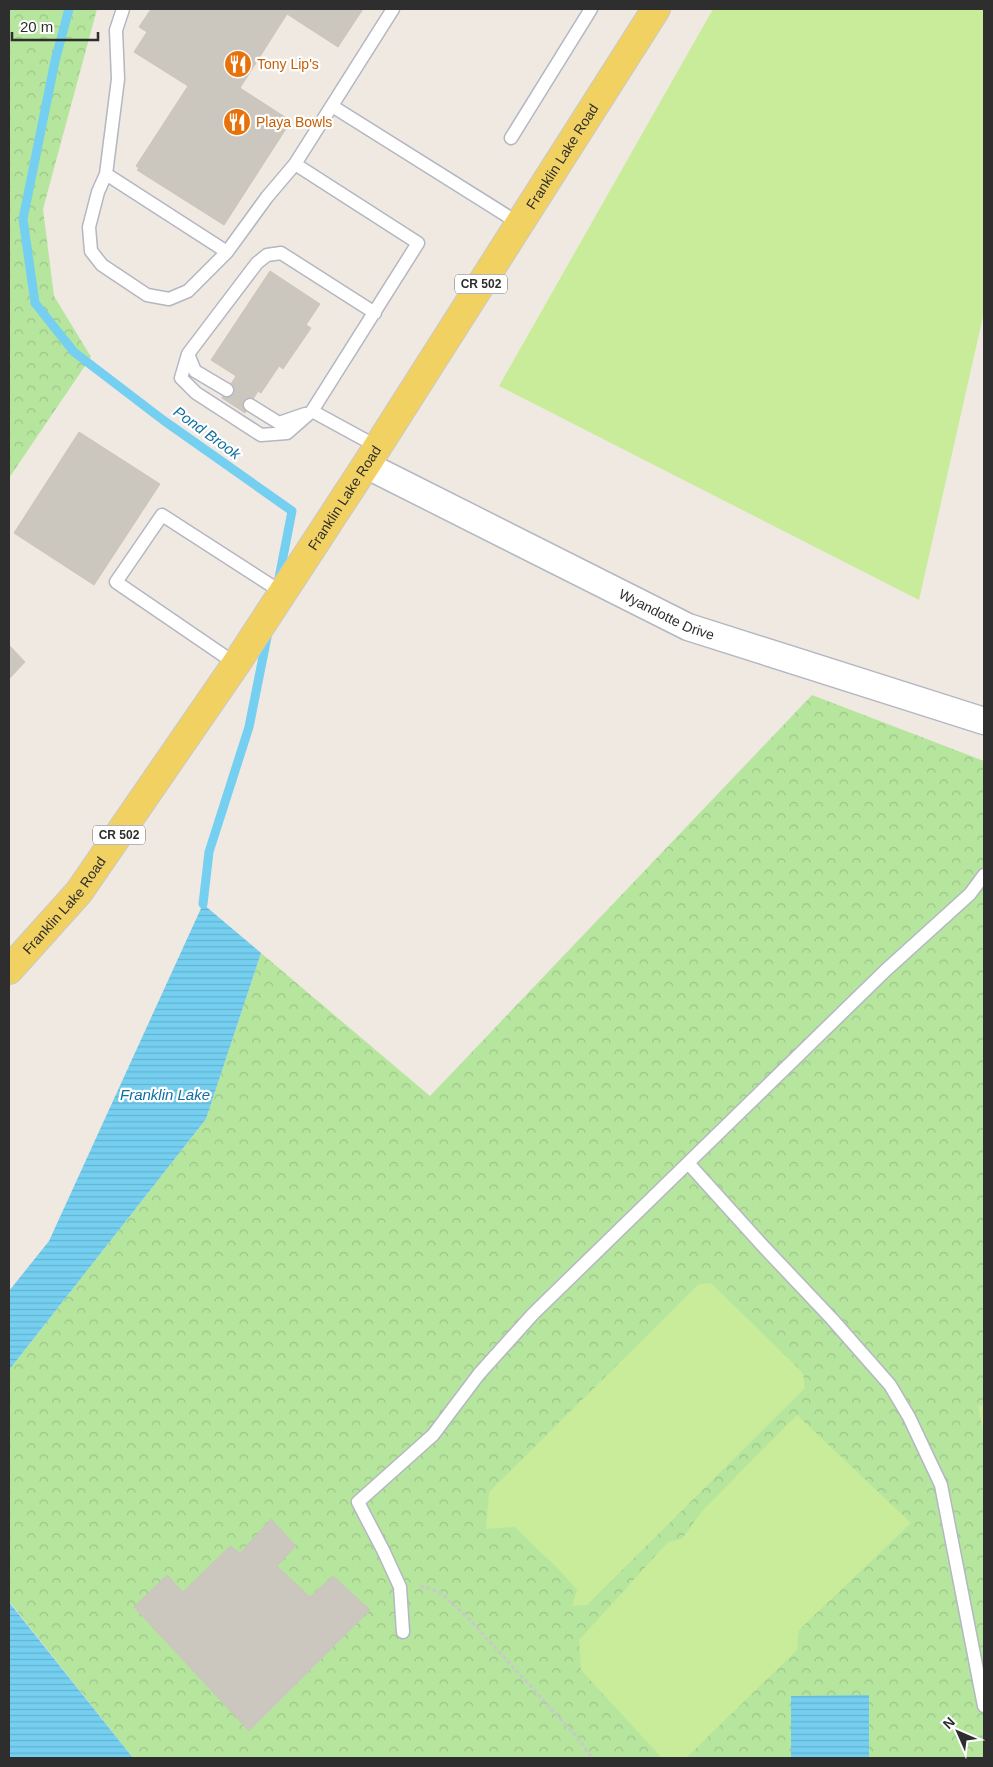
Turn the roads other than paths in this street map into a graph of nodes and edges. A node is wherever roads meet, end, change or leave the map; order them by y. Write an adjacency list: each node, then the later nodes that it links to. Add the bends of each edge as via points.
1 (123, 9): 8 (lane, via 116,30 118,79)
2 (393, 9): 5 (lane)
3 (591, 9): 6 (lane)
4 (656, 9): 9 (main road, Franklin Lake Road / CR 502)
5 (332, 106): 7 (lane); 9 (lane)
6 (511, 138)
7 (295, 164): 10 (lane); 11 (lane, via 418,243)
8 (106, 174): 10 (lane); 10 (lane, via 89,227 91,252 102,265 147,295 169,299 188,291)
9 (520, 224): 16 (main road, Franklin Lake Road / CR 502)
10 (227, 252)
11 (375, 313): 12 (lane, via 281,252 267,255 257,263); 15 (lane)
12 (188, 354): 13 (lane, via 195,370); 15 (lane, via 181,378 196,393 261,435 287,433)
13 (227, 390)
14 (250, 405): 15 (lane, via 280,423)
15 (312, 411): 16 (lane)
16 (372, 456): 17 (main road, Franklin Lake Road / CR 502); 19 (street, Wyandotte Drive, via 688,627)
17 (283, 593): 18 (main road, Franklin Lake Road / CR 502); 18 (lane, via 162,515 116,582)
18 (236, 664): 21 (main road, Franklin Lake Road / CR 502, via 79,892)
19 (984, 721)
20 (984, 875): 22 (lane, via 970,894 886,970)
21 (9, 970)
22 (688, 1163): 23 (lane, via 533,1314 479,1374 433,1435 358,1502 400,1587); 24 (lane, via 890,1385 909,1417 941,1485)
23 (403, 1632)
24 (984, 1706)

